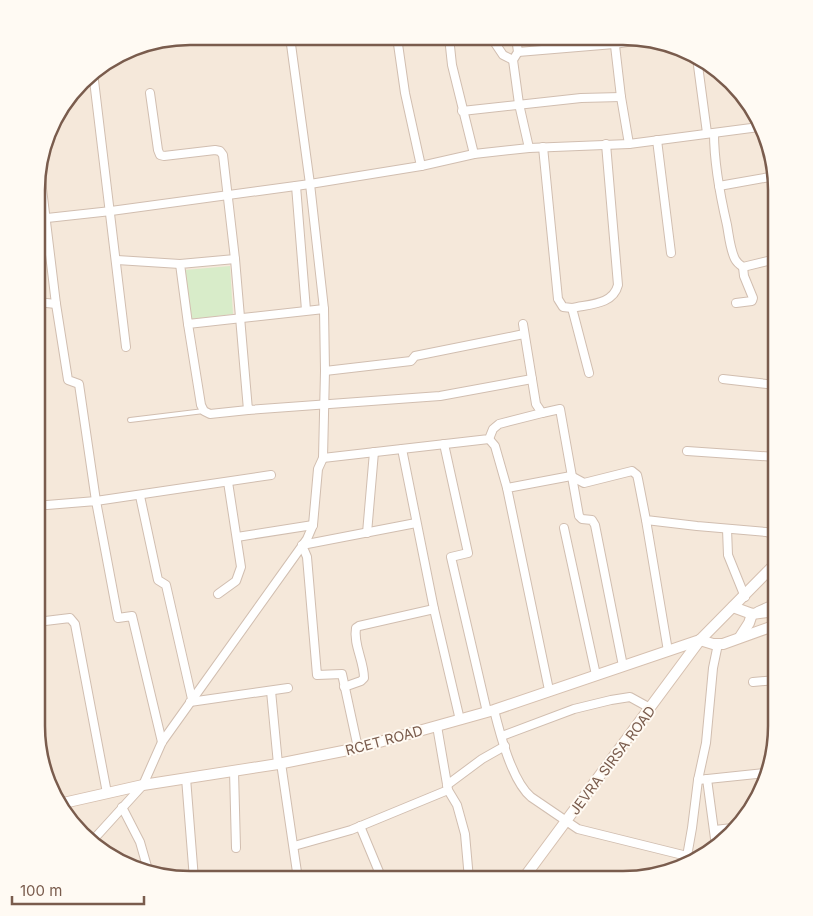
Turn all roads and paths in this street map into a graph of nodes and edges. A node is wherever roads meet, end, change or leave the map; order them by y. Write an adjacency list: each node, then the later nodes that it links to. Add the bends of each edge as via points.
1 (291, 45): 26 (street)
2 (398, 45): 24 (street)
3 (450, 45): 15 (street)
4 (496, 45): 9 (street, via 503,55)
5 (517, 45): 8 (street)
6 (579, 45): 8 (street)
7 (614, 45): 13 (street)
8 (518, 52): 9 (street)
9 (513, 60): 14 (street)
10 (698, 66): 17 (street)
11 (94, 81): 30 (street)
12 (150, 93): 29 (street, via 160,155 220,151)
13 (621, 97): 14 (street); 20 (street)
14 (519, 104): 15 (street); 22 (street)
15 (462, 111): 23 (street)
16 (754, 128): 17 (street)
17 (710, 133): 18 (street); 28 (street)
18 (656, 140): 20 (street); 33 (street)
19 (606, 144): 20 (street); 21 (street); 42 (street, via 618,285 616,293 604,302)
20 (629, 144)
21 (543, 147): 22 (street); 42 (street, via 558,299 562,307)
22 (529, 148): 23 (street)
23 (474, 154): 24 (street)
24 (421, 166): 26 (street)
25 (768, 177): 28 (street)
26 (310, 184): 27 (street); 43 (street)
27 (296, 186): 29 (street); 44 (street)
28 (719, 186): 38 (street, via 731,249)
29 (228, 195): 30 (street); 34 (street)
30 (111, 211): 31 (street); 35 (street)
31 (45, 218)
32 (45, 236): 41 (street)
33 (670, 253)
34 (235, 259): 37 (street); 45 (street)
35 (117, 260): 37 (street); 49 (street)
36 (768, 261): 38 (street)
37 (180, 264): 46 (street)
38 (743, 267): 40 (street, via 753,300)
39 (45, 303): 41 (street)
40 (736, 303)
41 (56, 304): 72 (street, via 68,380 79,384)
42 (572, 308): 51 (street)
43 (324, 309): 44 (street); 50 (street)
44 (306, 310): 45 (street)
45 (240, 317): 46 (street); 56 (street)
46 (188, 324): 57 (street)
47 (523, 324): 48 (street)
48 (524, 334): 50 (street, via 414,356 411,361); 52 (street)
49 (126, 347)
50 (325, 371): 55 (street)
51 (589, 373)
52 (532, 379): 55 (street, via 440,396); 58 (street, via 536,404)
53 (723, 379): 54 (street)
54 (768, 384)
55 (324, 403): 56 (street); 66 (street)
56 (248, 410): 57 (street, via 210,414)
57 (204, 411): 59 (lane)
58 (542, 413): 60 (street, via 499,424); 68 (street, via 560,409)
59 (130, 420)
60 (489, 439): 61 (street); 70 (street, via 495,446)
61 (444, 444): 62 (street); 107 (street, via 468,553 451,557)
62 (402, 449): 64 (street); 75 (street)
63 (687, 451): 65 (street)
64 (374, 452): 66 (street); 80 (street)
65 (768, 456)
66 (323, 458): 76 (street, via 318,469)
67 (272, 475): 69 (street)
68 (571, 476): 70 (street); 74 (street, via 584,482 629,471 634,473); 97 (street, via 579,516 582,520 592,520 595,525)
69 (228, 482): 71 (street); 81 (street)
70 (507, 488): 103 (street)
71 (140, 496): 72 (street); 105 (street, via 158,580 166,585)
72 (96, 501): 73 (street); 111 (street, via 118,618 132,616)
73 (47, 505)
74 (646, 520): 78 (street); 96 (street)
75 (416, 524): 80 (street); 88 (street)
76 (313, 525): 81 (street); 82 (street)
77 (564, 528): 98 (street)
78 (727, 529): 79 (street); 85 (street, via 728,555)
79 (768, 532)
80 (367, 533): 82 (street)
81 (236, 536): 84 (street, via 240,574 231,586)
82 (302, 545): 101 (street, via 306,557 317,675 342,674); 105 (street)
83 (768, 572): 85 (main road, JEVRA SIRSA ROAD)
84 (218, 594)
85 (745, 597): 86 (main road, JEVRA SIRSA ROAD)
86 (732, 607): 90 (main road); 94 (main road, JEVRA SIRSA ROAD)
87 (768, 607): 90 (street)
88 (434, 609): 101 (street, via 364,623 356,628 364,678); 108 (street)
89 (768, 612): 90 (main road)
90 (752, 614): 93 (main road)
91 (45, 621): 122 (street, via 70,618 75,624)
92 (768, 628): 93 (main road)
93 (740, 637): 95 (main road)
94 (700, 640): 95 (main road); 96 (main road, RCET ROAD); 106 (main road, JEVRA SIRSA ROAD)
95 (718, 644): 119 (street, via 706,744)
96 (668, 651): 97 (main road, RCET ROAD)
97 (623, 666): 98 (main road, RCET ROAD)
98 (596, 675): 103 (main road, RCET ROAD)
99 (768, 681): 100 (street)
100 (753, 682)
101 (344, 687): 113 (street)
102 (288, 688): 104 (street)
103 (549, 690): 107 (main road, RCET ROAD)
104 (271, 691): 105 (street); 114 (street)
105 (191, 700): 111 (street)
106 (650, 708): 110 (street, via 630,697 611,700 574,709); 125 (main road, JEVRA SIRSA ROAD)
107 (490, 711): 108 (main road, RCET ROAD); 110 (street)
108 (460, 720): 109 (main road, RCET ROAD)
109 (437, 726): 113 (main road, RCET ROAD); 121 (street)
110 (502, 736): 112 (street)
111 (162, 742): 120 (street)
112 (505, 746): 121 (street); 125 (street, via 524,790)
113 (358, 748): 114 (main road, RCET ROAD)
114 (280, 764): 115 (main road, RCET ROAD); 131 (street)
115 (234, 771): 117 (main road, RCET ROAD); 132 (street)
116 (760, 774): 118 (street)
117 (186, 778): 120 (main road, RCET ROAD); 136 (street)
118 (708, 779): 119 (street); 128 (street)
119 (698, 780): 133 (street)
120 (143, 785): 122 (main road, RCET ROAD); 124 (street)
121 (448, 787): 126 (street); 139 (street, via 458,804 465,834)
122 (107, 793): 123 (main road, RCET ROAD)
123 (67, 802)
124 (122, 808): 129 (street); 135 (street, via 136,834)
125 (566, 821): 134 (street, via 578,829); 140 (main road, JEVRA SIRSA ROAD)
126 (360, 826): 131 (street); 138 (street)
127 (726, 829): 128 (street)
128 (715, 830): 130 (street)
129 (96, 837)
130 (715, 837)
131 (294, 846): 137 (street)
132 (236, 848)
133 (687, 856)
134 (682, 858)
135 (146, 864)
136 (193, 871)
137 (297, 871)
138 (379, 871)
139 (467, 871)
140 (529, 871)

